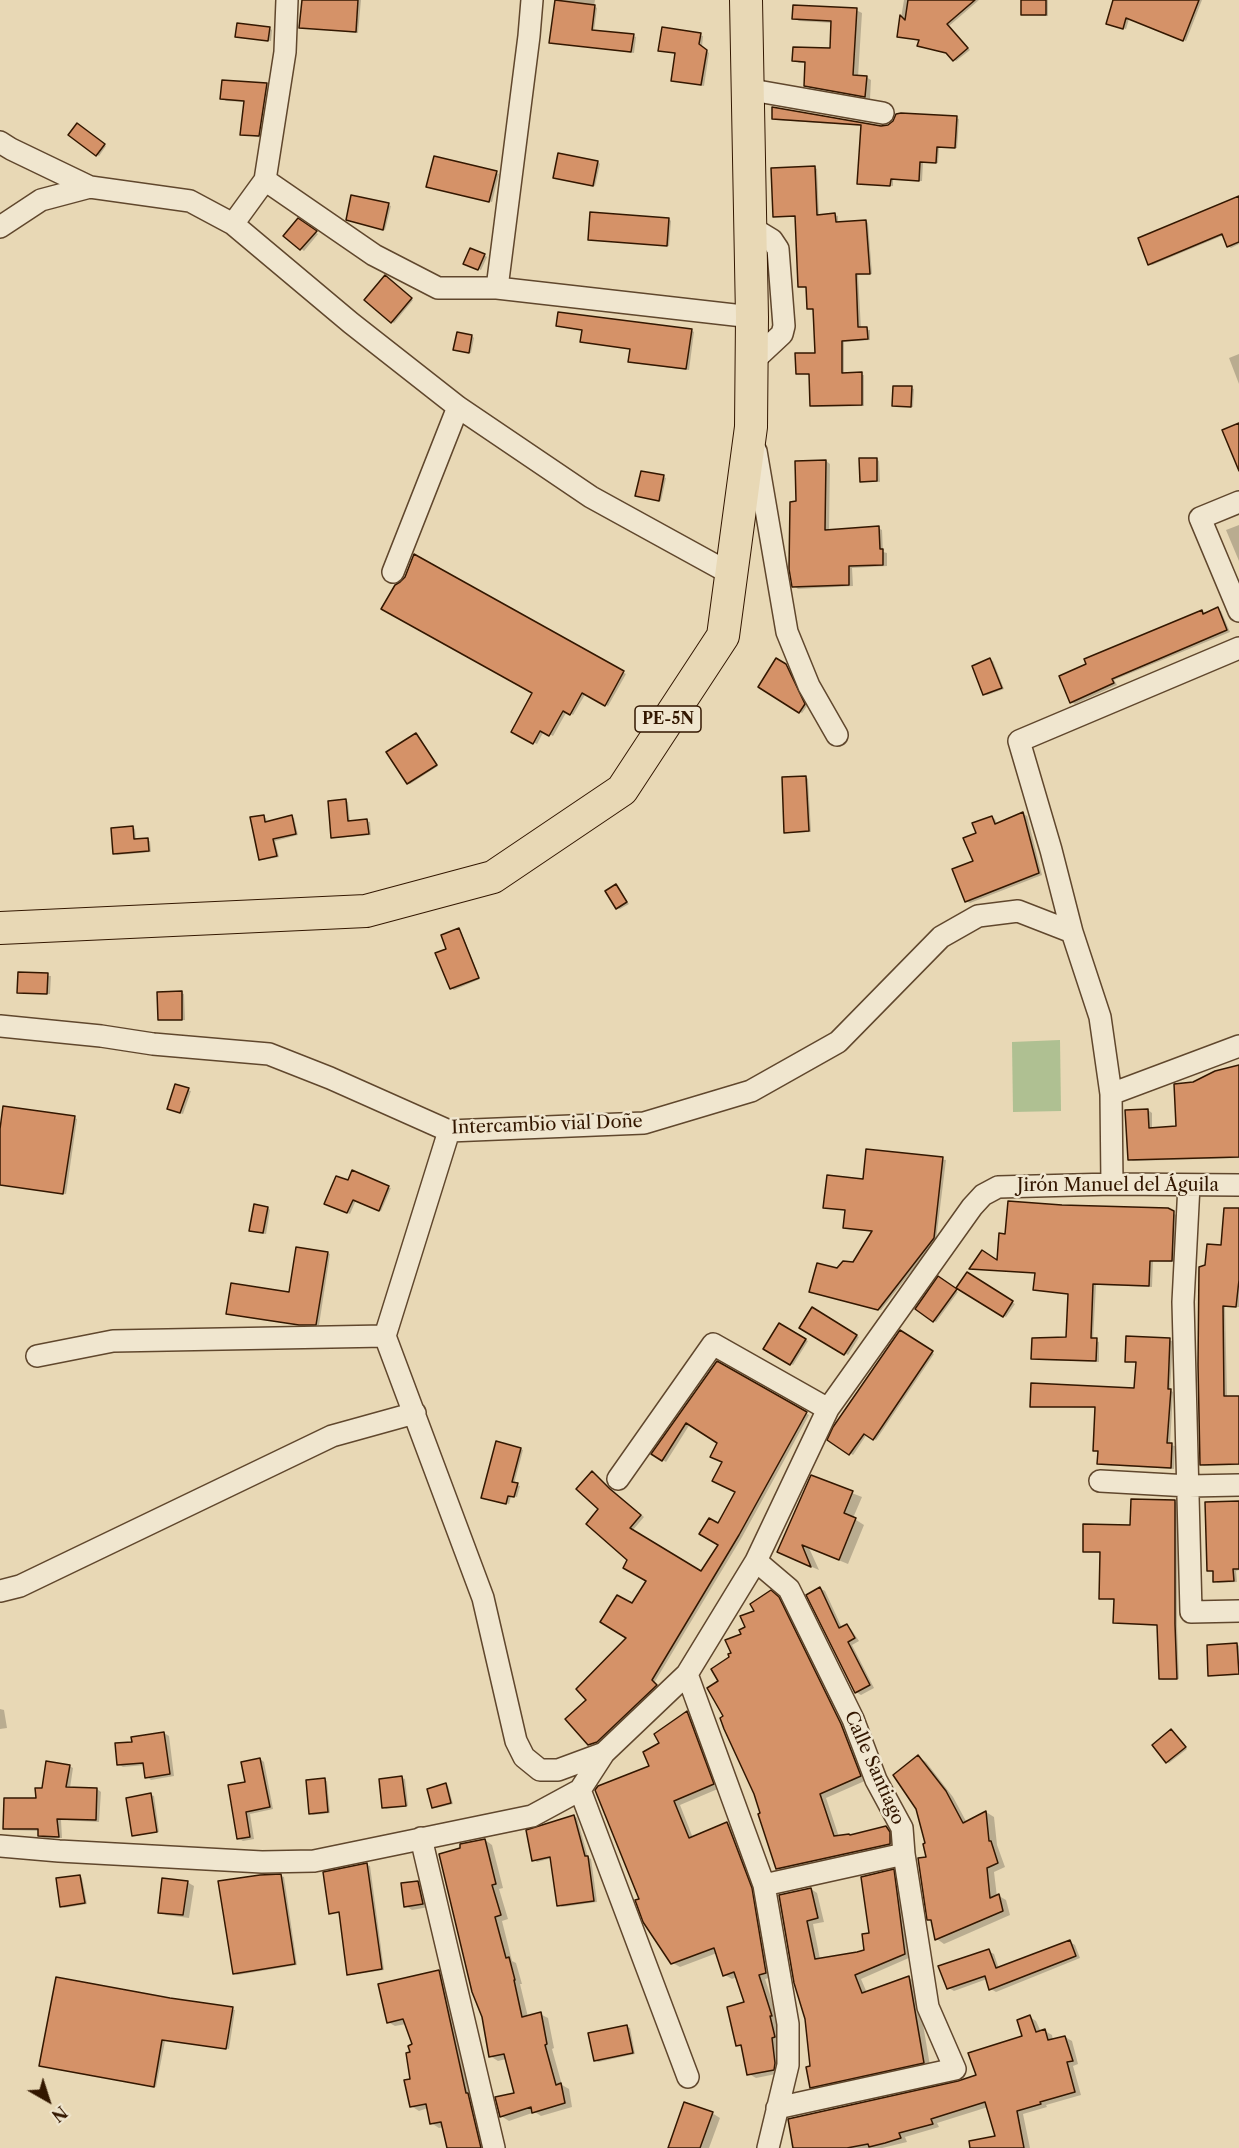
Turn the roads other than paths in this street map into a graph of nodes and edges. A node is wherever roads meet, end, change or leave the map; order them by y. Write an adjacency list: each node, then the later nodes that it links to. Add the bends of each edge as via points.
1 (287, 0): 7 (street, via 285,52)
2 (532, 0): 12 (street)
3 (746, 0): 4 (highway, PE-5N)
4 (747, 89): 5 (street); 10 (highway, PE-5N)
5 (884, 113)
6 (0, 142): 8 (street)
7 (265, 180): 9 (street); 12 (street, via 374,255 438,288)
8 (90, 187): 9 (street, via 190,201); 11 (street, via 41,200)
9 (233, 224): 15 (street)
10 (749, 226): 13 (highway, PE-5N); 14 (street, via 772,240 778,249 784,326 782,334)
11 (0, 227)
12 (497, 288): 13 (street)
13 (752, 317): 14 (highway, PE-5N)
14 (752, 362): 16 (highway, PE-5N)
15 (458, 407): 18 (street); 19 (street, via 591,497)
16 (752, 427): 19 (highway, PE-5N); 22 (street, via 787,632 809,686)
17 (1239, 502): 20 (street, via 1200,518)
18 (393, 572)
19 (731, 574): 23 (highway, PE-5N, via 723,636 622,790 493,877 366,911)
20 (1239, 611)
21 (1239, 648): 24 (street, via 1019,741)
22 (837, 735)
23 (0, 928)
24 (1072, 932): 27 (street, via 1100,1017); 28 (street, Intercambio vial Doñe, via 1018,911 978,916 941,937 838,1042 750,1091 644,1123)
25 (0, 1026): 28 (street, Intercambio vial Doñe, via 269,1054)
26 (1239, 1046): 27 (street)
27 (1112, 1094): 29 (street)
28 (449, 1131): 32 (street)
29 (1112, 1184): 30 (street, Jirón Manuel del Águila); 34 (street, Jirón Manuel del Águila, via 998,1187 983,1195)
30 (1189, 1185): 31 (street, Jirón Manuel del Águila); 39 (street, via 1183,1302)
31 (1239, 1185)
32 (385, 1336): 33 (street, via 113,1341); 35 (street)
33 (37, 1356)
34 (828, 1408): 36 (street, via 713,1344); 40 (street)
35 (415, 1413): 41 (street, via 332,1436 21,1586); 44 (street, via 483,1598 516,1741 524,1757 540,1770 558,1770)
36 (618, 1479)
37 (1100, 1481): 39 (street)
38 (1239, 1485): 39 (street)
39 (1189, 1486): 42 (street, via 1191,1612)
40 (756, 1561): 43 (street); 48 (street, Calle Santiago, via 789,1589 902,1828)
41 (0, 1591)
42 (1239, 1611)
43 (687, 1674): 44 (street); 49 (street)
44 (604, 1753): 45 (street)
45 (580, 1790): 46 (street, via 532,1816); 50 (street)
46 (421, 1838): 47 (street, via 314,1861 262,1862); 52 (street)
47 (0, 1846)
48 (904, 1854): 49 (street); 51 (street, Calle Santiago, via 928,2007 955,2069)
49 (764, 1885): 51 (street, via 788,2024 788,2065)
50 (688, 2077)
51 (777, 2108): 53 (street)
52 (494, 2148)
53 (768, 2148)

